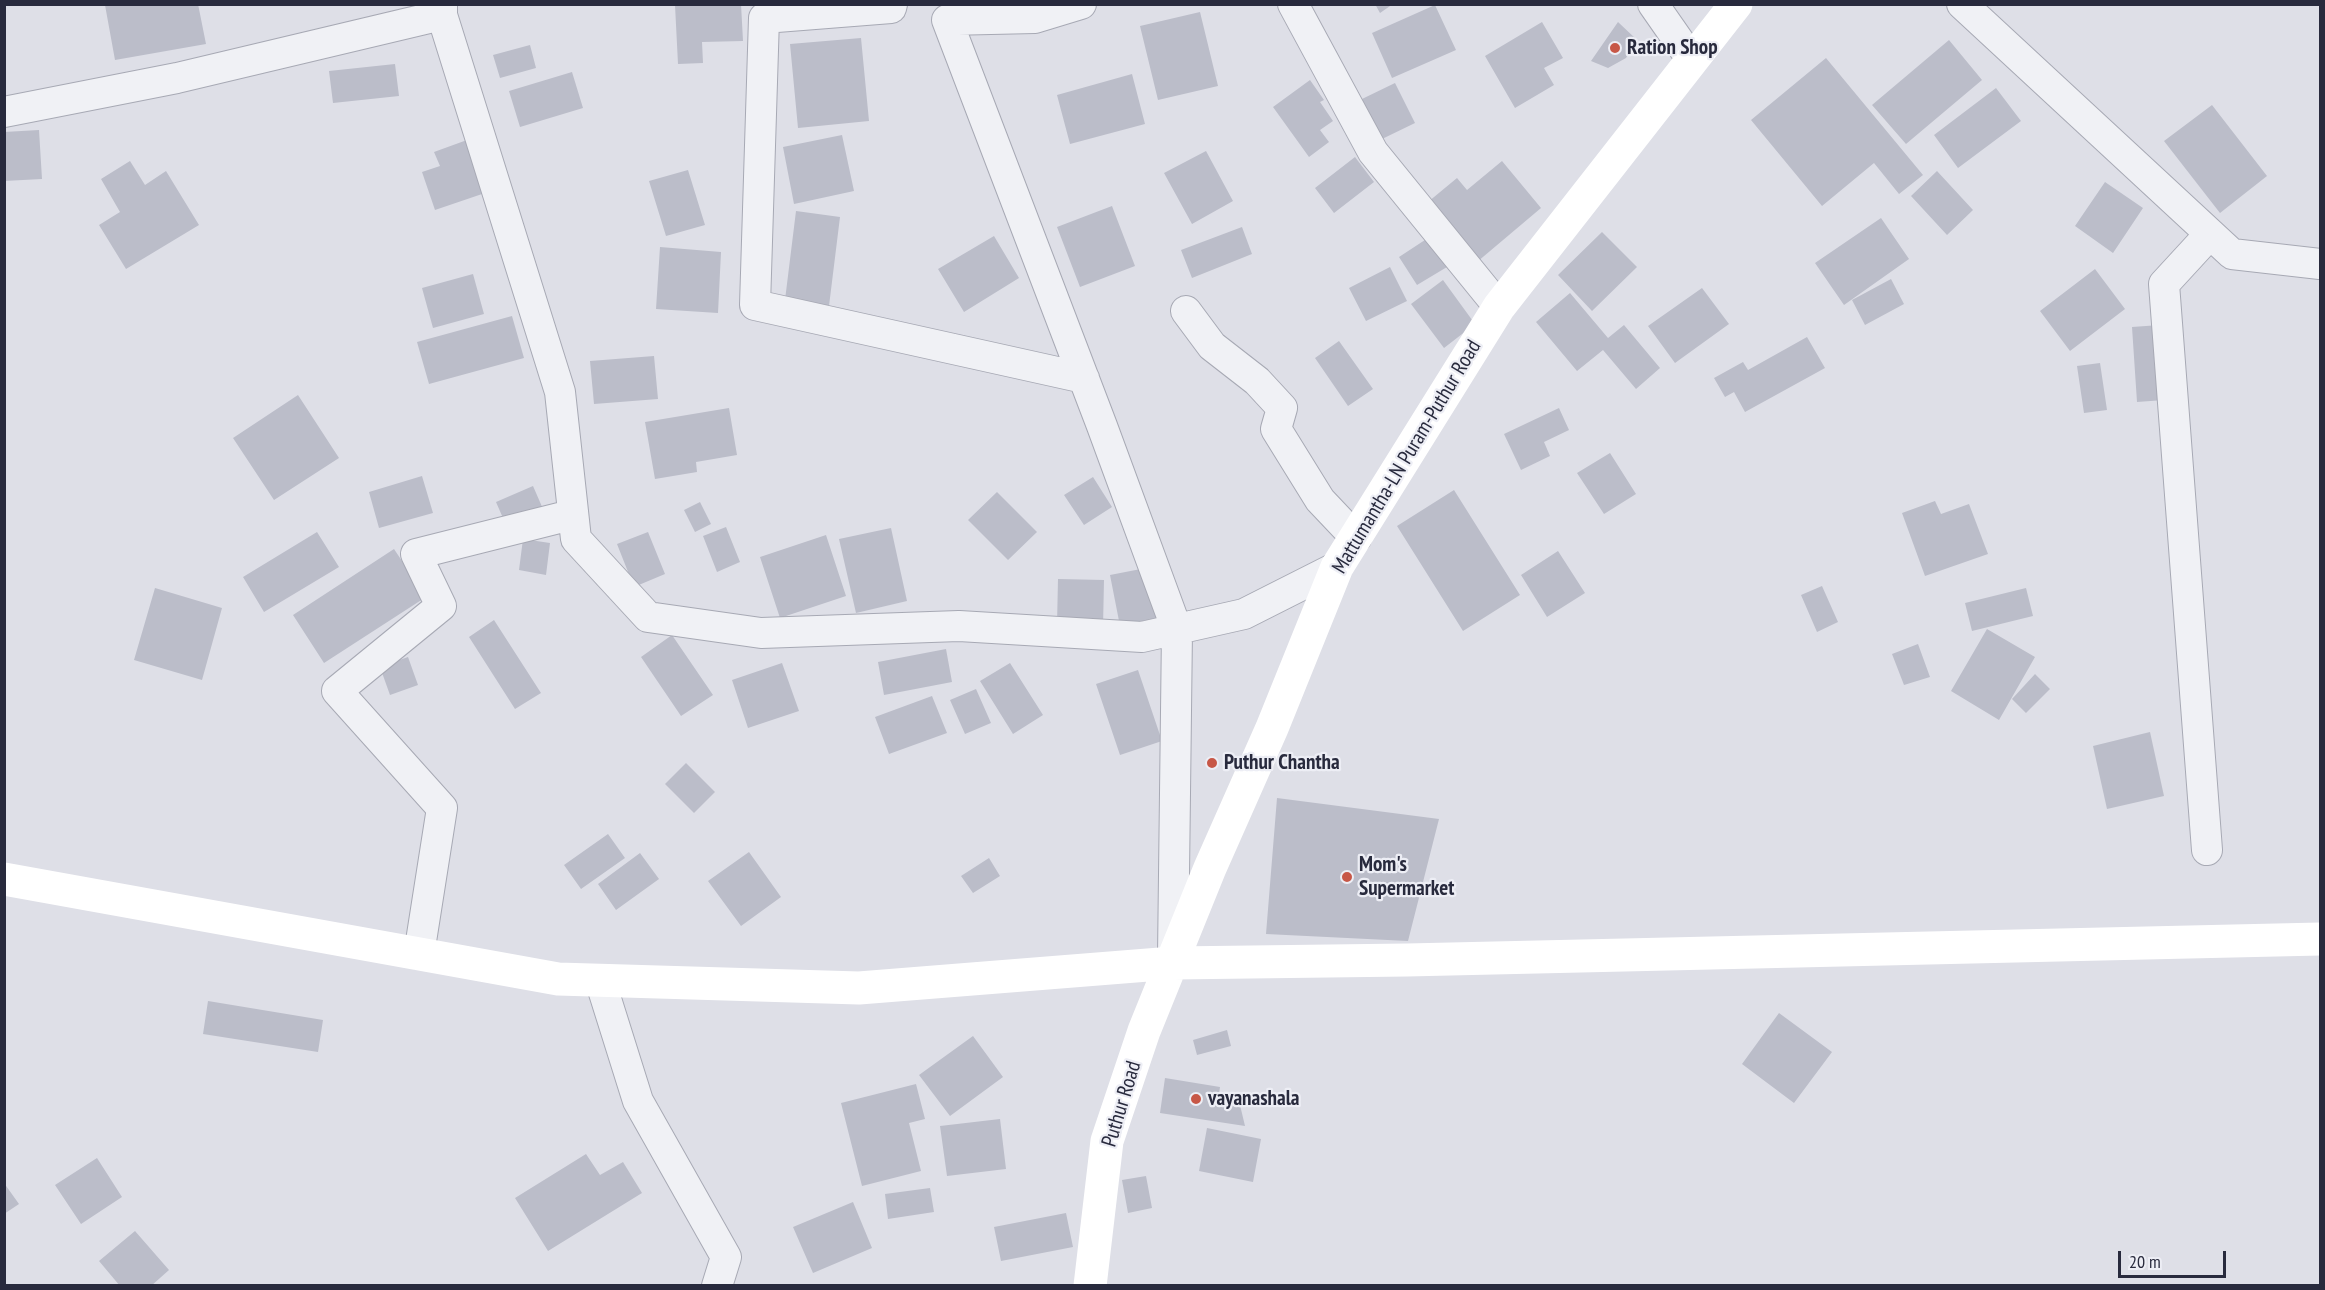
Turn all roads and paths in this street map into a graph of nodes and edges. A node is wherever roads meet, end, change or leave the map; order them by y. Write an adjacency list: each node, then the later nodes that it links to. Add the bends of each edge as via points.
1 (892, 4): 14 (street, via 891,8 764,18 755,305)
2 (1080, 4): 14 (street, via 1035,18 947,20)
3 (1293, 4): 12 (street, via 1373,152)
4 (1653, 4): 8 (street)
5 (1736, 4): 8 (main road, Mattumantha-LN Puram-Puthur Road)
6 (1962, 4): 10 (street)
7 (442, 10): 9 (street, via 177,78); 15 (street, via 560,392)
8 (1692, 60): 12 (main road, Mattumantha-LN Puram-Puthur Road)
9 (4, 112)
10 (2210, 234): 11 (street, via 2232,254); 19 (street, via 2164,284)
11 (2320, 264)
12 (1499, 307): 16 (main road, Mattumantha-LN Puram-Puthur Road)
13 (1186, 310): 16 (street, via 1212,346 1257,381 1282,408 1276,429 1320,500)
14 (1084, 378): 18 (street)
15 (571, 515): 18 (street, via 576,539 648,617 761,633 959,626 1142,637); 22 (street, via 416,554 441,606 337,691 442,808)
16 (1356, 538): 17 (main road, Mattumantha-LN Puram-Puthur Road)
17 (1337, 567): 18 (street, via 1244,614); 23 (main road, Mattumantha-LN Puram-Puthur Road)
18 (1177, 630): 23 (street)
19 (2207, 850)
20 (4, 879): 22 (main road)
21 (2320, 939): 23 (main road)
22 (419, 954): 24 (main road, via 558,979)
23 (1173, 963): 24 (main road, via 859,988); 26 (main road, Puthur Road, via 1144,1032 1107,1141)
24 (600, 980): 25 (street, via 638,1101 726,1257)
25 (717, 1286)
26 (1090, 1286)

